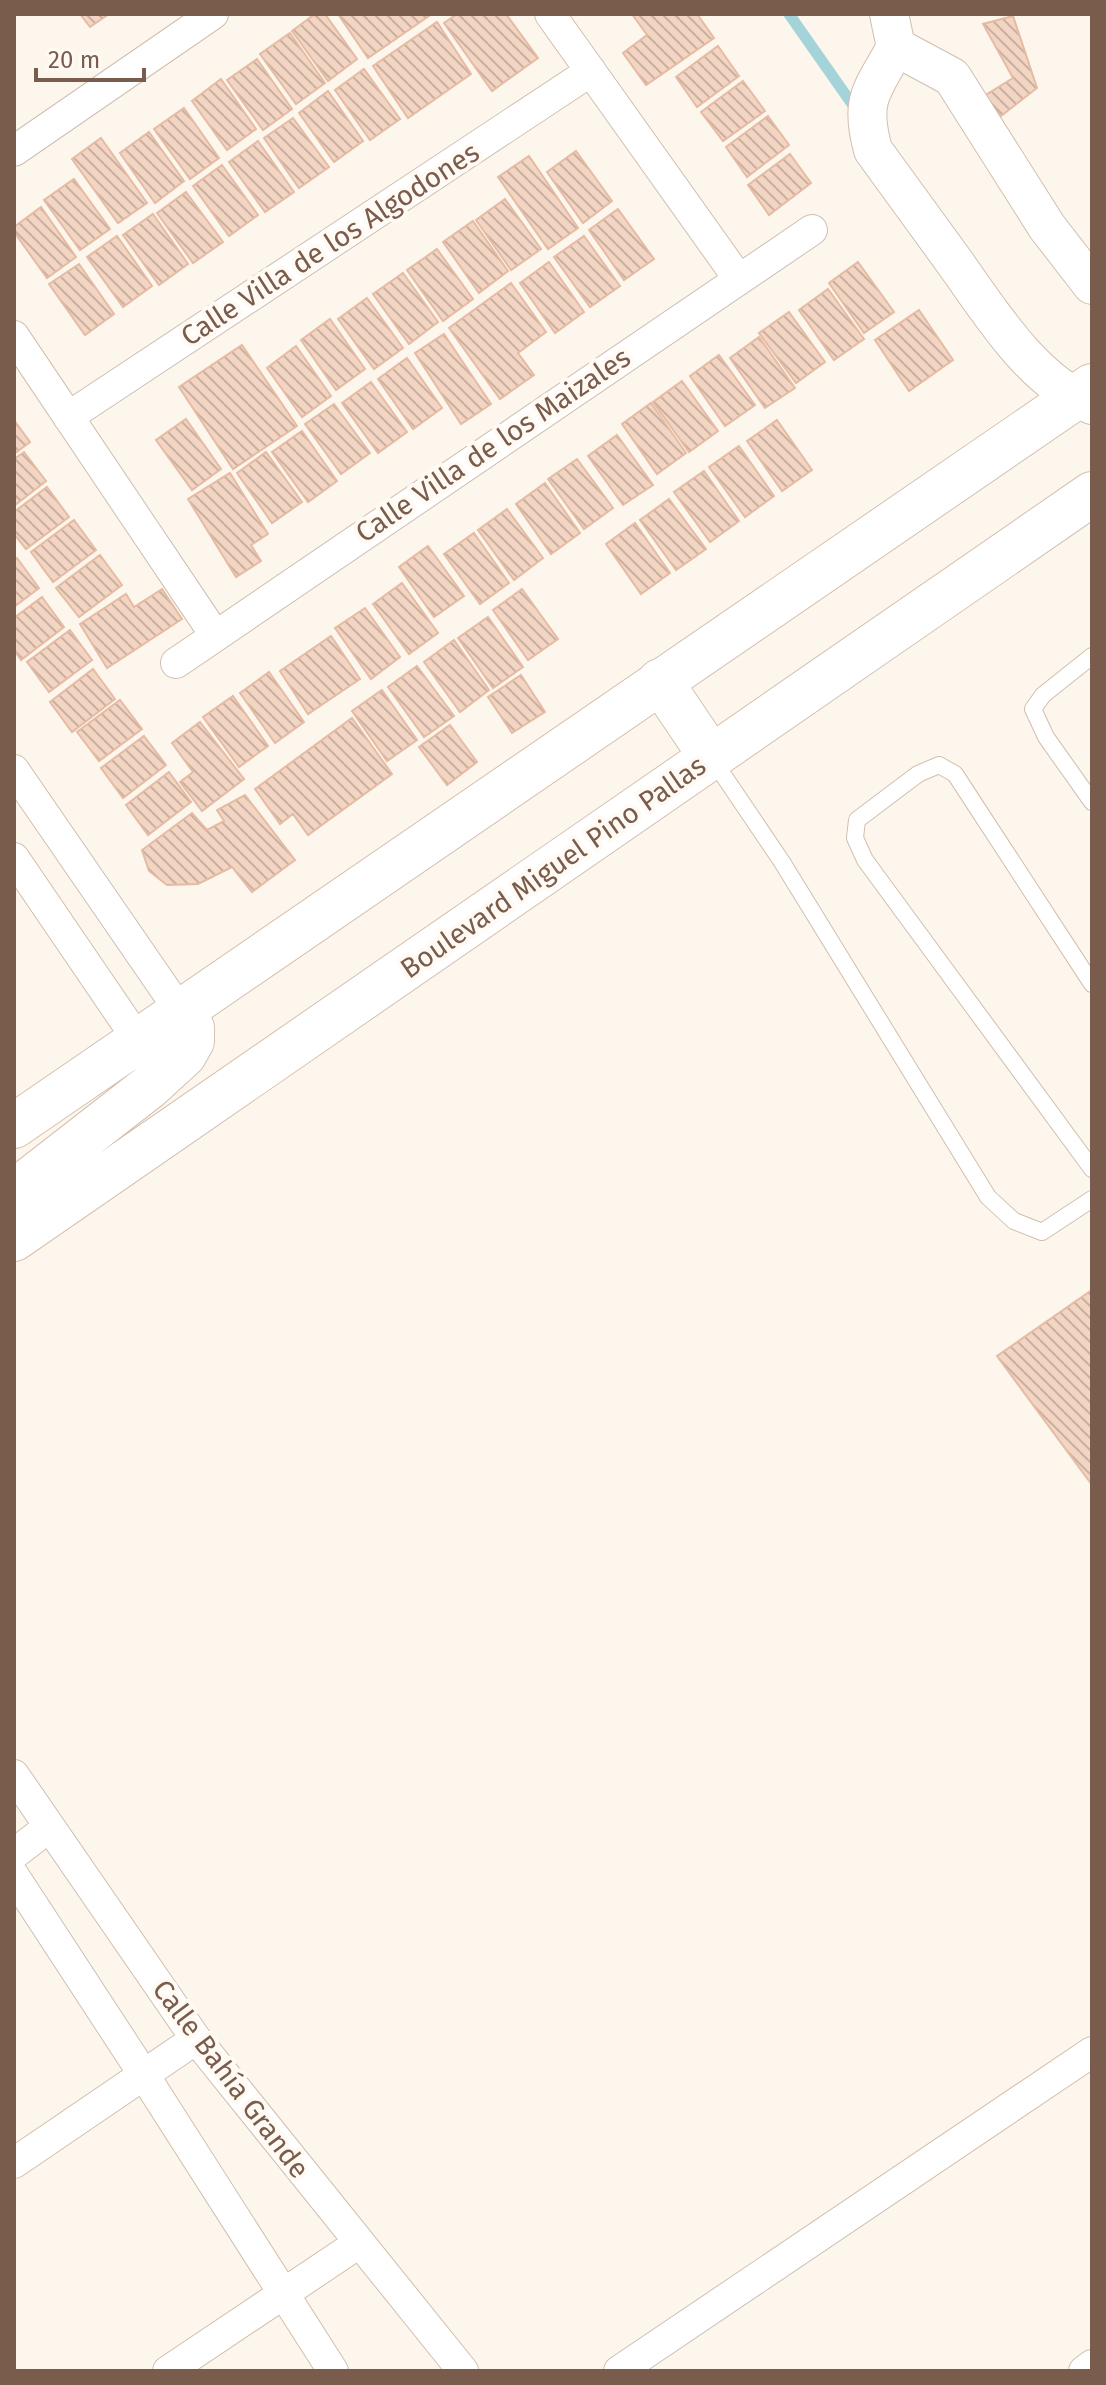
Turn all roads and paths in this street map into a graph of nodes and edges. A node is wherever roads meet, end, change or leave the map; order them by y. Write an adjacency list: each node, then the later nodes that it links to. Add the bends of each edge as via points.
1 (213, 14): 5 (street)
2 (550, 14): 4 (street)
3 (893, 30): 8 (street, via 952,77 1047,227); 10 (street, via 867,100 873,150 1000,326 1033,364)
4 (591, 71): 7 (street); 11 (street, Calle Villa de los Algodones)
5 (14, 151)
6 (812, 230): 7 (street, Calle Villa de los Maizales)
7 (738, 278): 13 (street, Calle Villa de los Maizales)
8 (1092, 285)
9 (14, 336): 11 (street)
10 (1086, 396): 16 (main road)
11 (68, 417): 13 (street)
12 (1092, 494): 17 (main road, Boulevard Miguel Pino Pallas)
13 (215, 635): 15 (street, Calle Villa de los Maizales)
14 (1092, 656): 19 (lane, via 1033,709 1046,737)
15 (176, 663)
16 (660, 681): 17 (main road); 22 (main road)
17 (712, 758): 27 (lane, via 988,1197 1014,1221 1042,1232); 28 (main road, Boulevard Miguel Pino Pallas)
18 (14, 770): 22 (street)
19 (1092, 802)
20 (14, 858): 23 (street)
21 (1092, 984): 25 (lane, via 955,774 939,765 918,774 857,820 855,838 865,860)
22 (180, 1011): 23 (main road); 26 (main road, via 192,1028 184,1055)
23 (138, 1040): 24 (main road)
24 (14, 1126)
25 (1092, 1169)
26 (14, 1192)
27 (1092, 1199)
28 (14, 1239)
29 (14, 1775): 30 (street, Calle Bahía Grande)
30 (49, 1827): 31 (street); 33 (street, Calle Bahía Grande)
31 (14, 1854)
32 (14, 1876): 35 (street)
33 (196, 2039): 35 (street); 37 (street, Calle Bahía Grande)
34 (1092, 2052): 43 (street)
35 (144, 2075): 36 (street); 38 (street)
36 (14, 2163)
37 (359, 2243): 38 (street); 42 (street, Calle Bahía Grande)
38 (282, 2293): 40 (street); 41 (street)
39 (1092, 2365): 44 (street)
40 (168, 2371)
41 (333, 2371)
42 (463, 2371)
43 (619, 2371)
44 (1084, 2371)

